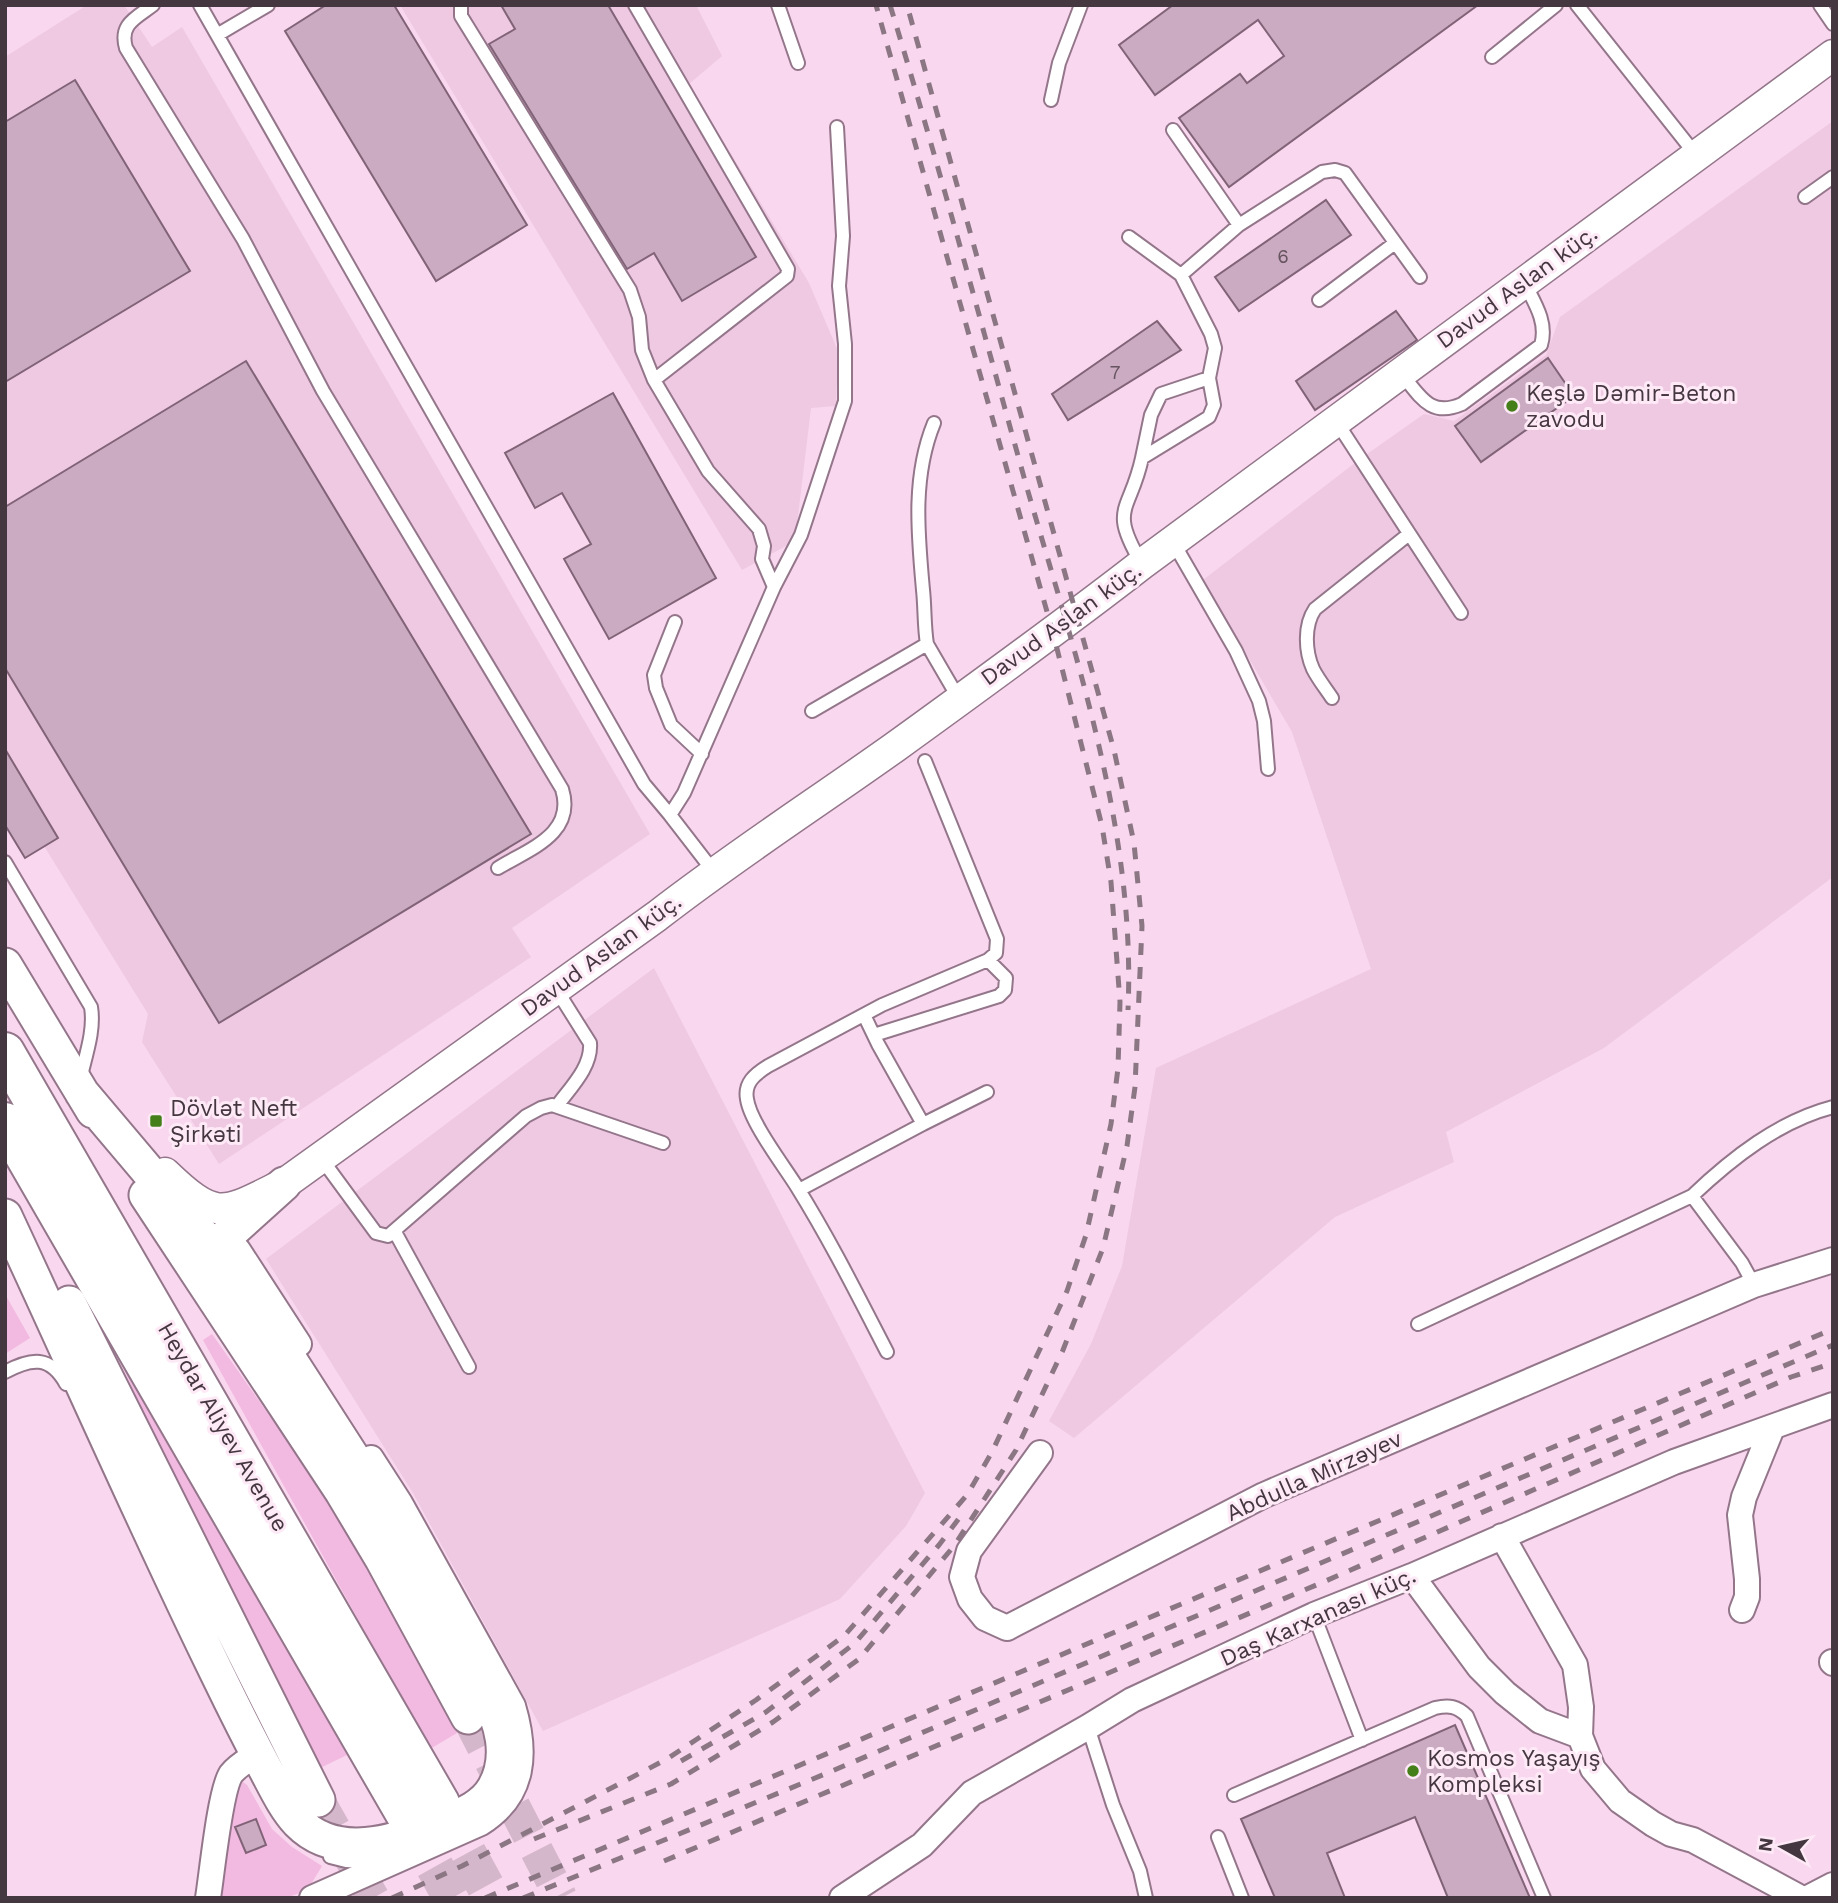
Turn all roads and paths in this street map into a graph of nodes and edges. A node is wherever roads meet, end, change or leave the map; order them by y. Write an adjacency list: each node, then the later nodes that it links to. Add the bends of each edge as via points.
1 (153, 5): 50 (lane, via 126,26 126,48 243,239 323,391 562,789 564,817 554,833)
2 (200, 5): 12 (lane)
3 (268, 5): 12 (lane)
4 (461, 5): 31 (lane, via 461,16 630,290 639,317 642,350)
5 (635, 5): 31 (lane, via 788,269 788,276)
6 (778, 5): 15 (lane)
7 (1081, 5): 16 (lane, via 1059,62)
8 (1556, 5): 14 (lane)
9 (1577, 5): 19 (lane)
10 (1819, 5): 11 (lane)
11 (1833, 24)
12 (217, 35): 48 (lane, via 644,784)
13 (1833, 55): 19 (street, Davud Aslan küç.)
14 (1492, 57)
15 (798, 63)
16 (1051, 100)
17 (837, 127): 38 (lane, via 845,401 806,524)
18 (1173, 130): 22 (lane)
19 (1696, 155): 27 (street, Davud Aslan küç.)
20 (1833, 177): 21 (lane)
21 (1805, 197)
22 (1239, 225): 24 (lane, via 1322,172 1335,170 1345,173); 25 (lane)
23 (1129, 237): 25 (lane)
24 (1395, 243): 26 (lane); 28 (lane)
25 (1181, 275): 30 (lane, via 1215,348)
26 (1420, 276)
27 (1524, 282): 29 (street, Davud Aslan küç.); 29 (lane, via 1542,321 1541,345 1462,404 1440,410 1428,405)
28 (1319, 300)
29 (1400, 373): 32 (street, Davud Aslan küç.)
30 (1209, 378): 34 (lane, via 1161,394 1151,415); 34 (lane, via 1214,405 1209,417)
31 (654, 380): 38 (lane, via 708,471 759,529 762,559)
32 (1335, 421): 35 (lane); 36 (street, Davud Aslan küç.)
33 (934, 424): 41 (lane, via 922,461 918,512)
34 (1142, 458): 37 (lane, via 1123,518 1127,539)
35 (1409, 534): 39 (lane); 42 (lane, via 1315,609 1309,619 1312,668)
36 (1173, 542): 37 (street, Davud Aslan küç.); 47 (lane, via 1236,651 1259,701)
37 (1142, 564): 43 (street, Davud Aslan küç.)
38 (774, 587): 45 (lane)
39 (1461, 613)
40 (675, 622): 45 (lane, via 654,675 656,688 671,725)
41 (927, 644): 43 (lane); 44 (lane)
42 (1332, 698)
43 (958, 699): 51 (street, Davud Aslan küç.)
44 (812, 711)
45 (702, 754): 48 (lane)
46 (925, 761): 52 (lane, via 997,939 996,953)
47 (1268, 769)
48 (670, 815): 51 (lane)
49 (5, 862): 58 (lane, via 91,1007)
50 (498, 868)
51 (714, 872): 54 (street, Davud Aslan küç.)
52 (988, 960): 55 (lane); 56 (lane, via 1006,978 999,996)
53 (5, 965): 58 (main road)
54 (556, 989): 60 (lane, via 591,1051 584,1069); 65 (street, Davud Aslan küç.)
55 (864, 1015): 56 (lane); 67 (lane, via 768,1066 748,1083 750,1112)
56 (874, 1035): 63 (lane)
57 (5, 1052): 62 (highway, Heydar Aliyev Avenue, via 423,1810)
58 (80, 1090): 66 (street, Davud Aslan küç., via 200,1204 229,1208); 72 (main road); 75 (main road)
59 (987, 1092): 63 (lane)
60 (557, 1106): 64 (lane); 71 (lane, via 526,1116)
61 (1833, 1107): 69 (lane, via 1786,1124 1718,1171)
62 (5, 1122)
63 (923, 1124): 67 (lane)
64 (663, 1143)
65 (321, 1158): 66 (street, Davud Aslan küç.); 71 (lane, via 376,1233 388,1236)
66 (284, 1184): 72 (main road)
67 (799, 1190): 77 (lane)
68 (5, 1192): 96 (main road, via 61,1287)
69 (1692, 1196): 74 (lane); 76 (lane)
70 (5, 1216): 94 (main road, via 200,1638)
71 (395, 1232): 78 (lane)
72 (213, 1248): 75 (main road, via 202,1268); 94 (main road, via 364,1475 486,1692 502,1731 501,1767 484,1800 406,1838 371,1845 330,1840 304,1827); 99 (street, via 234,1247 245,1259 400,1503 518,1722 520,1769 502,1807 481,1823)
73 (1833, 1260): 74 (street, Abdulla Mirzəyev)
74 (1754, 1285): 84 (street, Abdulla Mirzəyev, via 1264,1496 1007,1628 985,1618 970,1599 962,1577 969,1551)
75 (222, 1311): 90 (main road, via 342,1492)
76 (1418, 1324)
77 (887, 1352)
78 (469, 1367)
79 (5, 1373): 80 (lane, via 35,1360 48,1364 59,1371)
80 (72, 1395)
81 (1833, 1405): 83 (street, Daş Karxanası küç.)
82 (78, 1408): 89 (lane)
83 (1772, 1428): 85 (street, Daş Karxanası küç., via 1674,1462); 87 (street, via 1740,1515 1747,1579)
84 (1040, 1453)
85 (1502, 1536): 86 (street, Daş Karxanası küç.); 92 (street, via 1575,1665)
86 (1412, 1576): 88 (street, Daş Karxanası küç.); 92 (street, via 1479,1667 1505,1693 1539,1721)
87 (1742, 1610)
88 (1314, 1615): 91 (street, Daş Karxanası küç., via 1132,1700); 93 (lane)
89 (219, 1707)
90 (468, 1717)
91 (1088, 1727): 103 (street, Daş Karxanası küç., via 972,1793 922,1845); 104 (lane)
92 (1580, 1736): 107 (street, via 1593,1769 1620,1801 1671,1834 1693,1840)
93 (1362, 1740): 95 (lane); 106 (lane, via 1435,1708 1448,1705 1460,1709 1467,1716)
94 (247, 1759): 101 (street, via 226,1786)
95 (1234, 1795)
96 (318, 1800)
97 (1218, 1837): 105 (lane)
98 (315, 1850): 99 (lane, via 362,1863)
99 (402, 1857): 102 (street)
100 (1833, 1885): 108 (street)
101 (208, 1898)
102 (312, 1898)
103 (842, 1898)
104 (1146, 1898)
105 (1242, 1898)
106 (1544, 1898)
107 (1801, 1898)
108 (1808, 1898)

